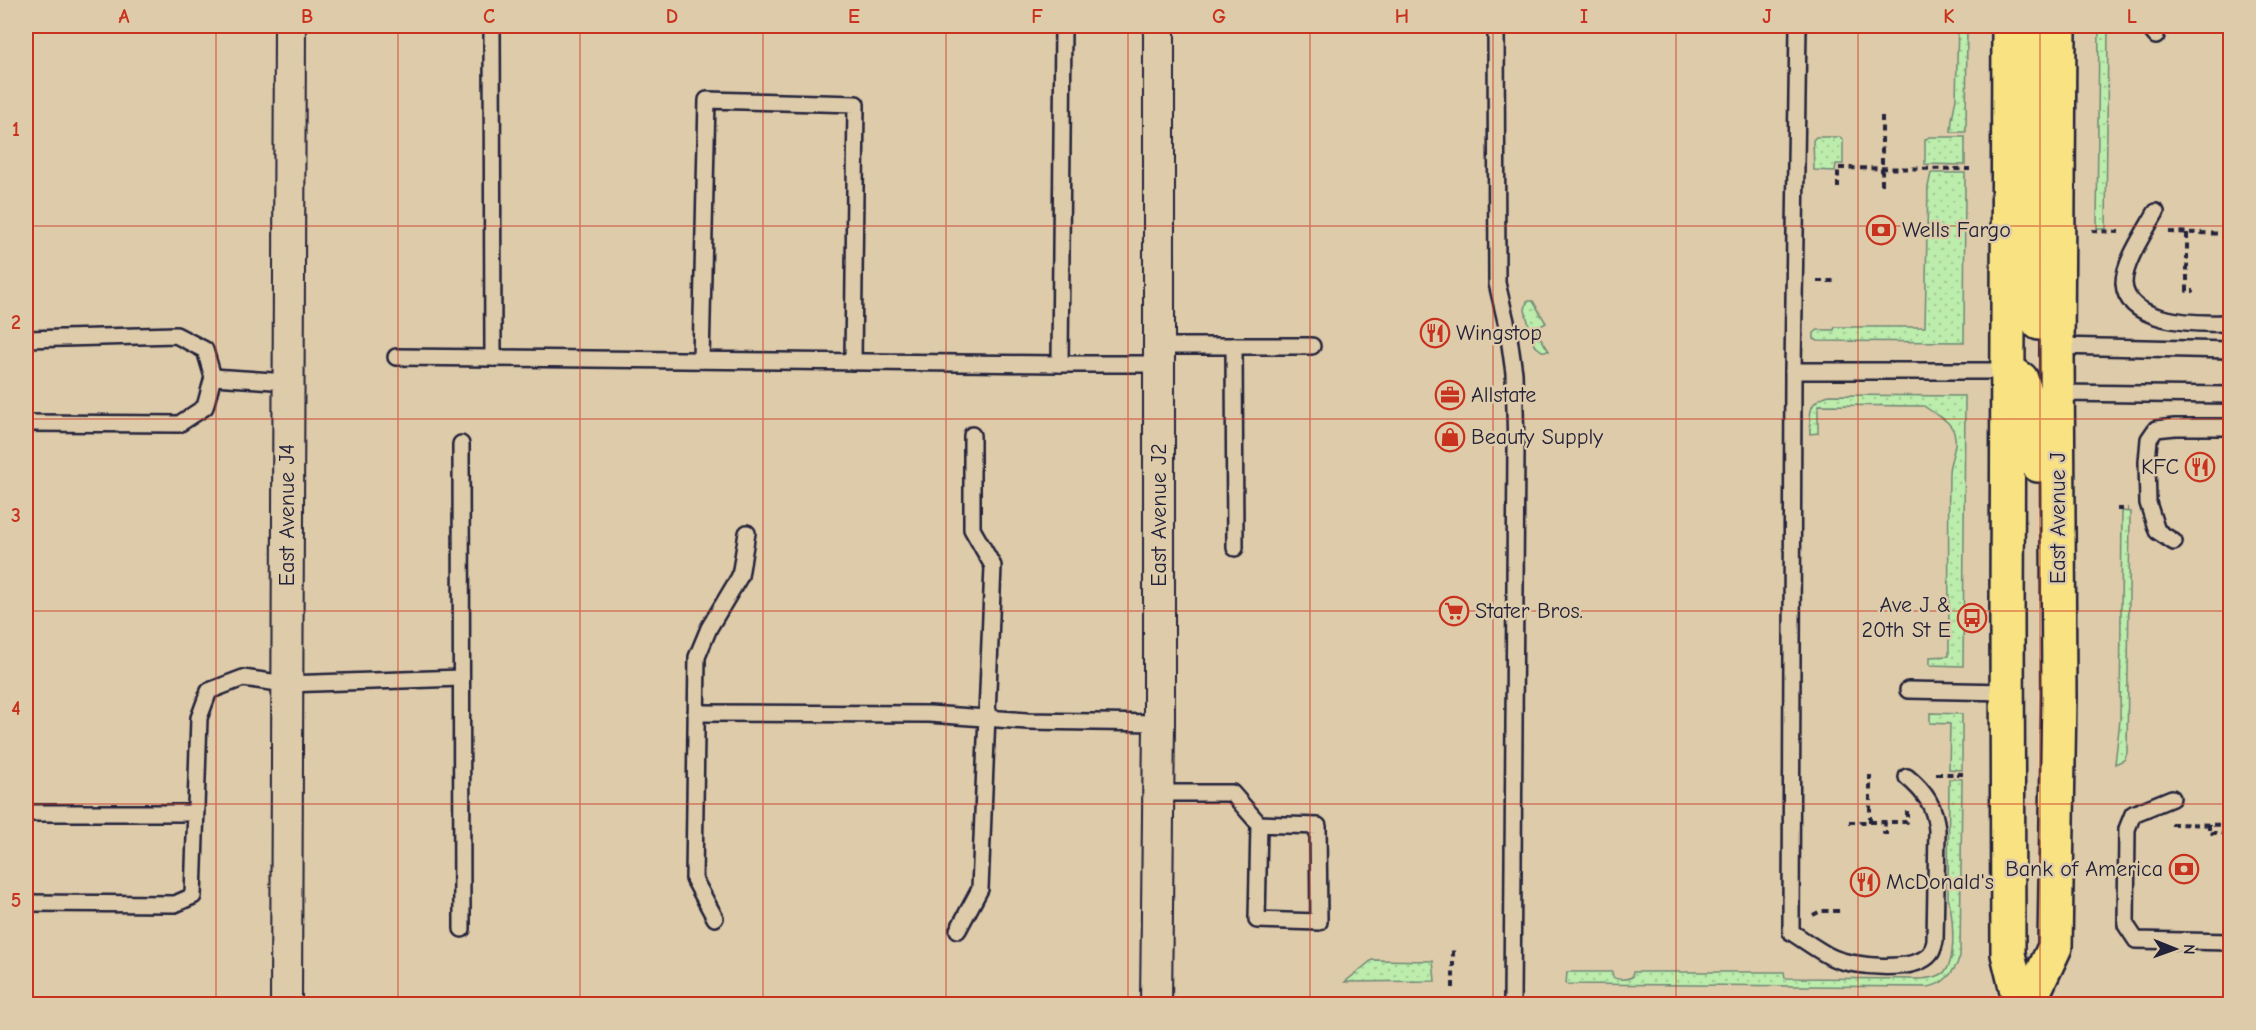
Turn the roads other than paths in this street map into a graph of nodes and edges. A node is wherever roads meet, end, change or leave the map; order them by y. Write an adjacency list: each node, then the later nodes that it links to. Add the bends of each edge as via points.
1 (290, 26): 26 (street, East Avenue J4)
2 (492, 26): 19 (lane)
3 (1063, 26): 22 (lane)
4 (1159, 26): 17 (street, East Avenue J2)
5 (1496, 26): 57 (lane, via 1497,283 1514,373 1516,448)
6 (1798, 26): 23 (lane)
7 (2010, 26): 24 (main road)
8 (2031, 26): 15 (main road, via 2035,288 2044,341)
9 (2059, 26): 15 (main road, East Avenue J)
10 (2156, 212): 11 (lane, via 2127,269 2124,284 2128,296 2140,309 2153,315 2188,324)
11 (2223, 323)
12 (26, 339): 25 (lane, via 176,335 204,350)
13 (1234, 346): 14 (lane); 17 (lane); 35 (lane)
14 (1312, 346)
15 (2057, 350): 16 (lane); 27 (main road, East Avenue J)
16 (2230, 350)
17 (1159, 355): 22 (lane); 43 (street, East Avenue J2)
18 (396, 357): 19 (lane)
19 (493, 358): 20 (lane)
20 (701, 360): 21 (lane); 21 (lane, via 707,99 856,104)
21 (853, 362): 22 (lane)
22 (1060, 364)
23 (1793, 371): 24 (lane); 44 (lane, via 1791,932 1832,958 1858,964 1905,966 1921,962 1931,953 1935,941 1935,813 1926,794)
24 (2008, 371): 36 (main road, via 2021,379 2036,425 2040,589); 40 (main road)
25 (213, 377): 26 (lane); 29 (lane, via 205,406 179,424)
26 (288, 382): 38 (street, East Avenue J4)
27 (2058, 393): 28 (lane); 36 (main road, East Avenue J)
28 (2230, 395)
29 (26, 423)
30 (2230, 426): 34 (lane, via 2156,429 2149,439 2148,503 2157,531)
31 (972, 435): 42 (lane, via 972,529 993,566)
32 (461, 444): 37 (lane)
33 (747, 533): 41 (lane, via 740,576 697,657)
34 (2174, 542)
35 (1235, 548)
36 (2059, 666): 59 (main road, East Avenue J, via 2055,947)
37 (461, 678): 38 (lane); 52 (lane)
38 (286, 684): 48 (lane, via 243,678 209,691 199,718); 55 (street, East Avenue J4)
39 (1908, 690): 40 (lane)
40 (2007, 692): 58 (main road, via 2008,954)
41 (696, 713): 42 (lane, via 929,714); 51 (lane, via 694,879)
42 (987, 718): 43 (lane); 53 (lane, via 980,889)
43 (1159, 723): 45 (street, East Avenue J2)
44 (1907, 777)
45 (1158, 793): 49 (lane, via 1232,793); 56 (street, East Avenue J2)
46 (2172, 798): 54 (lane, via 2133,814 2127,829 2126,925 2136,940)
47 (26, 813): 48 (lane)
48 (195, 813): 50 (lane, via 193,896 175,904)
49 (1259, 825): 49 (lane, via 1257,920 1319,922 1318,825)
50 (26, 903)
51 (715, 918)
52 (462, 929)
53 (958, 930)
54 (2230, 942)
55 (286, 1005)
56 (1156, 1005)
57 (1512, 1005)
58 (2020, 1005)
59 (2028, 1005)

